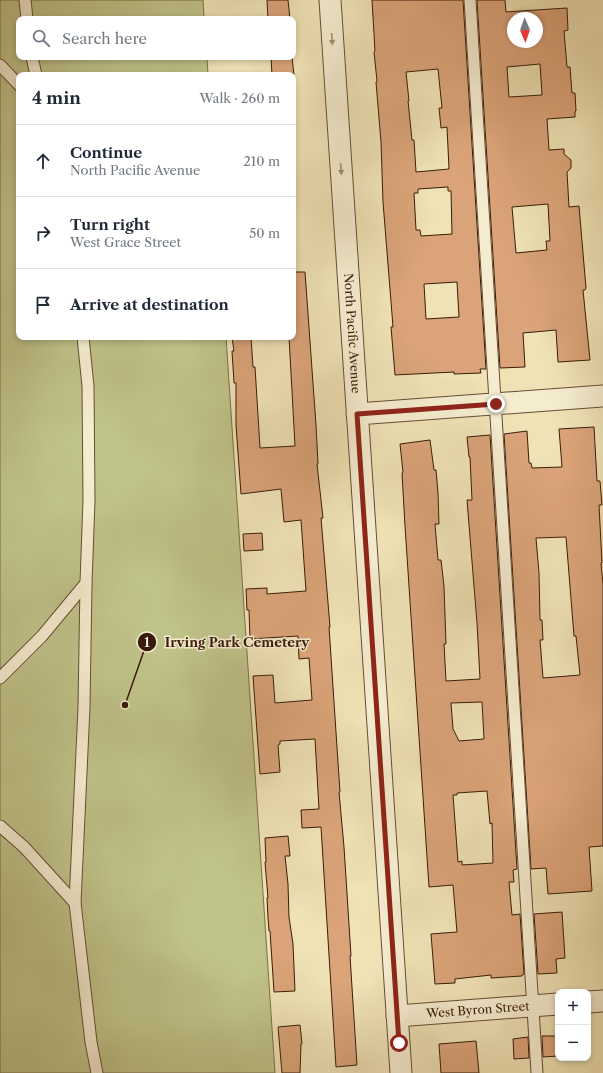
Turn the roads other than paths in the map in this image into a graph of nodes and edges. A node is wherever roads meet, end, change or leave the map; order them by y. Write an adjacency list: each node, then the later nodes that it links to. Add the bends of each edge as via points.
1 (25, 0): 4 (lane)
2 (330, 0): 12 (street, North Pacific Avenue, one-way to 12)
3 (470, 0): 11 (lane)
4 (27, 16)
5 (33, 60): 7 (lane)
6 (0, 64): 8 (lane)
7 (35, 72)
8 (16, 83)
9 (83, 340): 13 (lane, via 88,386 89,500)
10 (603, 396): 11 (street)
11 (496, 404): 12 (street); 20 (lane)
12 (357, 414): 21 (street, North Pacific Avenue)
13 (86, 583): 14 (lane, via 42,636); 16 (lane, via 84,707)
14 (0, 678)
15 (0, 826): 16 (lane, via 24,847)
16 (75, 903): 22 (lane)
17 (603, 1001): 18 (street)
18 (591, 1002)
19 (555, 1004): 20 (street, West Byron Street)
20 (532, 1006): 21 (street, West Byron Street); 24 (lane)
21 (397, 1016): 23 (street, North Pacific Avenue)
22 (96, 1073)
23 (401, 1073)
24 (537, 1073)

